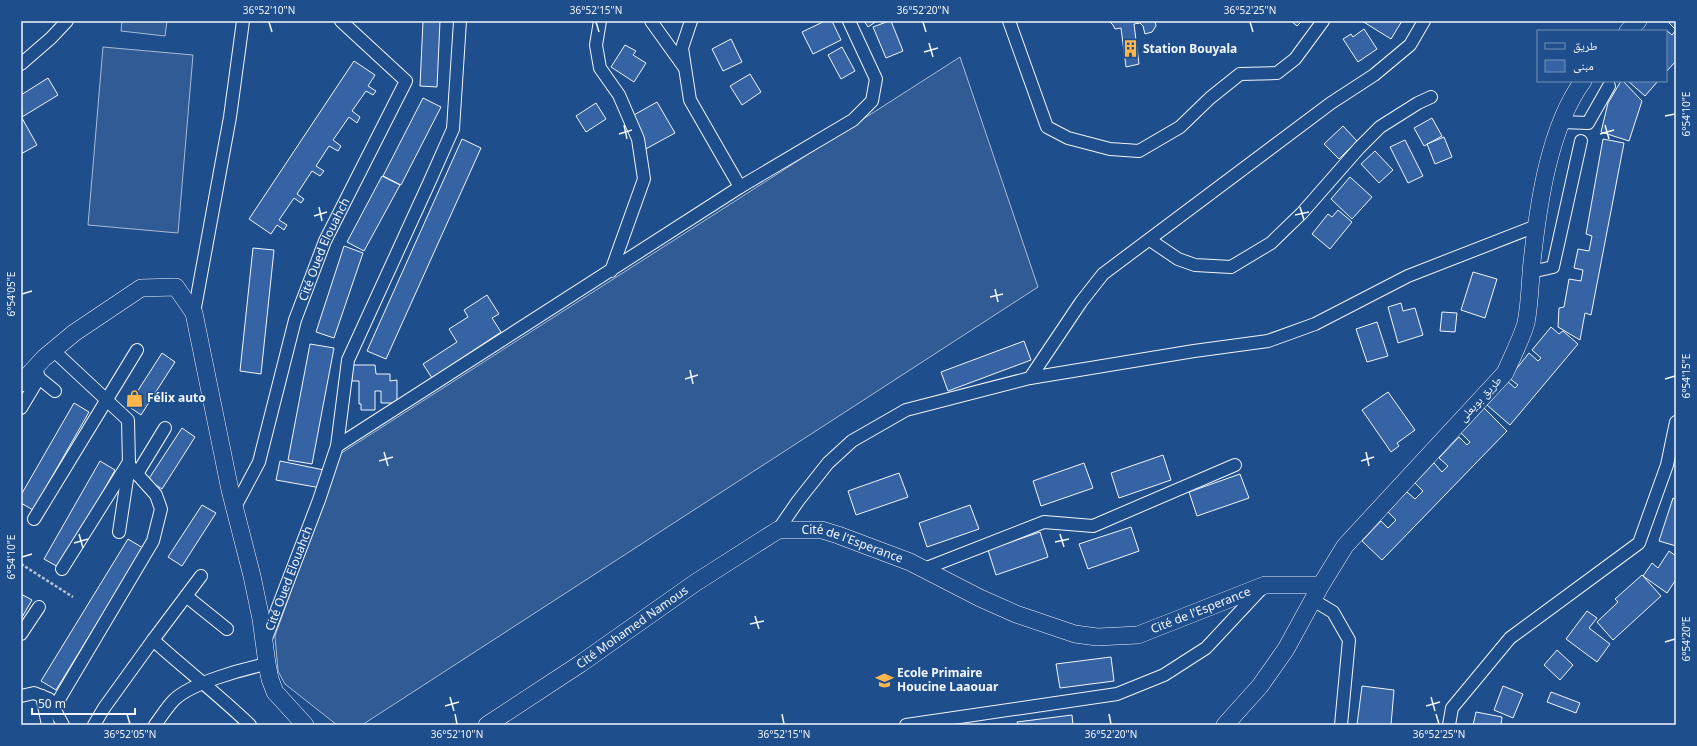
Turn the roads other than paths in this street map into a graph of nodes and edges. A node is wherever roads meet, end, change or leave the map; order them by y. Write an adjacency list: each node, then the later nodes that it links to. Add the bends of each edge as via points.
1 (67, 21): 14 (street)
2 (243, 21): 26 (street, via 230,117)
3 (341, 21): 40 (street, Cité Oued Elouahch, via 406,81 325,241 295,320 259,462)
4 (460, 21): 37 (street, Cité Oued Elouahch, via 453,129 348,360)
5 (600, 21): 24 (street, via 596,45 600,68 619,95 638,139 644,179)
6 (651, 21): 15 (street)
7 (691, 21): 15 (street, via 682,48)
8 (849, 21): 21 (street, via 876,79 872,101 853,120)
9 (1009, 21): 10 (street, via 1047,127 1068,138 1110,149 1139,151 1180,127 1240,74 1277,73 1295,59)
10 (1324, 21)
11 (1424, 21): 23 (street, via 1410,45 1374,75 1331,103)
12 (1638, 21): 13 (main road)
13 (1629, 30)
14 (21, 64)
15 (685, 68): 21 (street, via 690,100)
16 (1582, 82): 19 (main road, طريق بويعلى)
17 (1609, 86): 19 (street, via 1588,123)
18 (1431, 97): 23 (street, via 1380,127 1302,213 1271,243 1232,267 1195,265 1178,259)
19 (1562, 122): 22 (main road, طريق بويعلى, via 1547,167)
20 (1581, 141): 25 (street, via 1553,267)
21 (740, 187): 24 (street)
22 (1536, 226): 25 (main road, طريق بويعلى); 30 (street, via 1408,276 1314,324 1268,341)
23 (1150, 240): 30 (street, via 1103,274)
24 (611, 271): 37 (street)
25 (1531, 272): 48 (main road, طريق بويعلى, via 1526,322 1505,373 1345,546)
26 (194, 313): 27 (main road, via 176,286 140,288); 40 (main road)
27 (53, 350): 29 (main road); 33 (street)
28 (137, 350): 33 (street)
29 (37, 373): 31 (main road); 32 (street); 34 (street)
30 (1030, 378): 42 (street, via 906,410 852,441 828,463)
31 (21, 383)
32 (55, 391)
33 (106, 399): 39 (street, via 128,420); 41 (street)
34 (21, 408)
35 (1676, 422): 70 (street, via 1667,465 1639,543 1510,638 1452,708)
36 (165, 428): 39 (street)
37 (337, 446): 54 (street, Cité Oued Elouahch)
38 (1235, 465): 44 (street, via 1093,526 1044,522)
39 (132, 467): 43 (street); 45 (street); 59 (street, via 156,495 161,509 153,541)
40 (234, 509): 54 (main road, via 252,576)
41 (34, 519)
42 (778, 530): 44 (main road, Cité de l'Esperance, via 822,530 874,547); 66 (main road, Cité Mohamed Namous, via 695,583 580,664)
43 (120, 532)
44 (924, 568): 47 (main road, Cité de l'Esperance, via 1016,614 1075,634 1097,637 1138,635)
45 (62, 569)
46 (201, 576): 49 (street)
47 (1265, 585): 48 (main road, Cité de l'Esperance); 67 (street, via 1206,648 1164,675 1117,694)
48 (1317, 592): 68 (main road, via 1286,649 1260,686); 69 (street, via 1333,612 1349,640)
49 (186, 596): 51 (street); 53 (street)
50 (39, 607): 52 (street)
51 (227, 629)
52 (21, 634)
53 (153, 640): 56 (street); 62 (street)
54 (265, 642): 55 (main road)
55 (267, 664): 56 (street); 65 (main road, via 275,692)
56 (202, 683): 63 (street, via 175,699); 64 (street)
57 (21, 696): 58 (street, via 34,693)
58 (42, 696): 59 (street, via 49,699); 60 (street)
59 (54, 708): 61 (street)
60 (48, 725)
61 (63, 725)
62 (94, 725)
63 (155, 725)
64 (250, 725)
65 (305, 725)
66 (487, 725)
67 (906, 725)
68 (1225, 725)
69 (1341, 725)
70 (1449, 725)

